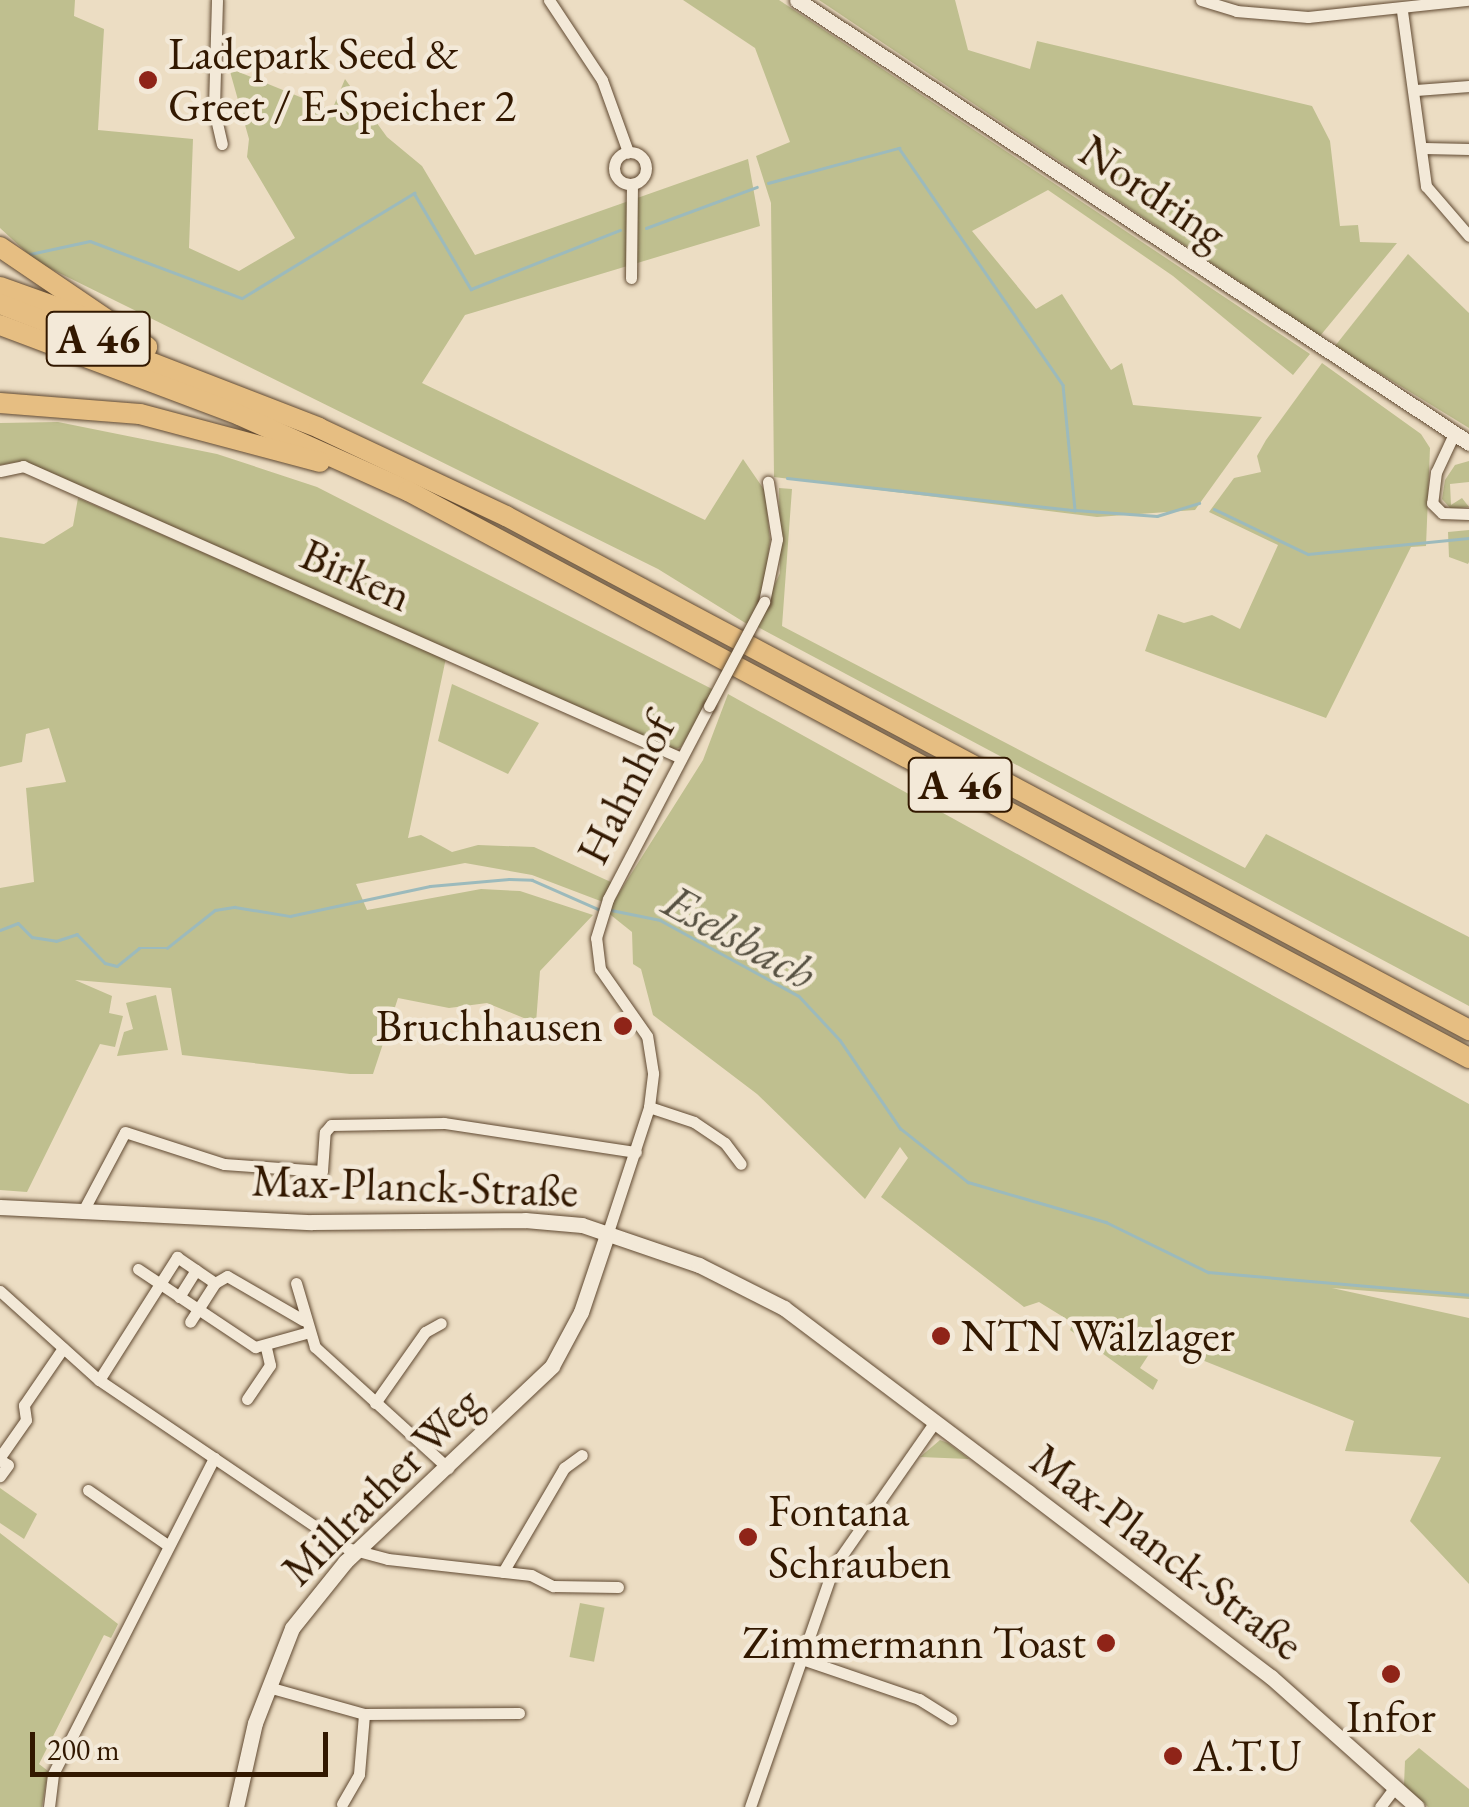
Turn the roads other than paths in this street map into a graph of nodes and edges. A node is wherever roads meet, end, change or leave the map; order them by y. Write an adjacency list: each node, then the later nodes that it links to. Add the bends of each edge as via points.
1 (217, 0): 9 (street, via 214,110)
2 (549, 0): 12 (street, via 602,80)
3 (797, 0): 23 (street, Nordring)
4 (1200, 0): 6 (street, via 1286,18)
5 (1468, 0): 6 (street)
6 (1402, 11): 8 (street)
7 (1469, 86): 8 (street)
8 (1416, 90): 10 (street)
9 (222, 144)
10 (1424, 148): 11 (street); 14 (street, via 1432,200)
11 (1469, 148)
12 (628, 152): 13 (street, via 646,166); 13 (street, via 615,172)
13 (632, 184): 16 (street)
14 (1469, 236)
15 (0, 247): 20 (highway)
16 (631, 278)
17 (0, 288): 20 (highway)
18 (0, 304): 21 (highway, A 46)
19 (0, 325): 26 (highway, A 46, via 239,415)
20 (120, 331): 21 (highway)
21 (195, 377): 30 (highway, A 46, via 388,459 604,566)
22 (0, 404): 26 (highway, via 140,414)
23 (1452, 436): 24 (street, Nordring); 28 (street, via 1436,472 1432,503 1442,513)
24 (1469, 443)
25 (0, 470): 29 (street, Birken, via 22,466)
26 (380, 478): 31 (highway, A 46)
27 (768, 482): 29 (street, Hahnhof, bridge, via 777,539 764,602)
28 (1469, 514)
29 (681, 758): 32 (street, Hahnhof, via 603,910 595,952 648,1036)
30 (1469, 1030)
31 (1469, 1061)
32 (649, 1107): 33 (street); 34 (street, via 694,1122)
33 (636, 1152): 36 (street, via 444,1123 331,1125 322,1171 224,1164 125,1132); 37 (street)
34 (741, 1164)
35 (0, 1207): 36 (street, Max-Planck-Straße)
36 (82, 1211): 37 (street, Max-Planck-Straße, via 312,1222 509,1218)
37 (608, 1232): 54 (street, Max-Planck-Straße, via 764,1296); 58 (street, Millrather Weg, via 564,1348 527,1396)
38 (138, 1269): 42 (street)
39 (196, 1270): 40 (street); 42 (street, via 177,1258); 44 (street)
40 (215, 1283): 45 (street); 48 (street, via 227,1276)
41 (296, 1283): 48 (street, via 304,1293)
42 (160, 1284): 44 (street); 51 (street)
43 (0, 1291): 50 (street)
44 (179, 1297): 45 (street)
45 (198, 1310): 46 (street); 49 (street, via 255,1348)
46 (190, 1322)
47 (441, 1323): 53 (street, via 425,1332)
48 (305, 1326): 49 (street); 53 (street)
49 (266, 1347): 52 (street, via 270,1365)
50 (63, 1348): 51 (street); 56 (street, via 24,1405 26,1420)
51 (99, 1380): 57 (street)
52 (247, 1399)
53 (375, 1403): 58 (street)
54 (935, 1422): 65 (street, via 837,1561); 70 (street, Max-Planck-Straße, via 1271,1677)
55 (582, 1455): 63 (street, via 564,1468)
56 (0, 1458): 59 (street, via 8,1465)
57 (214, 1458): 61 (street); 62 (street)
58 (448, 1468): 62 (street, Millrather Weg)
59 (0, 1476)
60 (88, 1490): 61 (street)
61 (169, 1546): 72 (street, via 53,1774)
62 (356, 1551): 63 (street); 66 (street, Millrather Weg, via 292,1628)
63 (503, 1572): 64 (street, via 553,1586)
64 (618, 1587)
65 (799, 1658): 69 (street, via 919,1699); 74 (street)
66 (268, 1688): 68 (street); 73 (street, Millrather Weg, via 240,1772)
67 (519, 1713): 68 (street)
68 (364, 1714): 71 (street, via 360,1774)
69 (951, 1720)
70 (1396, 1786): 75 (street); 76 (street, Max-Planck-Straße)
71 (342, 1804)
72 (48, 1807)
73 (236, 1807)
74 (750, 1807)
75 (1380, 1807)
76 (1418, 1807)

